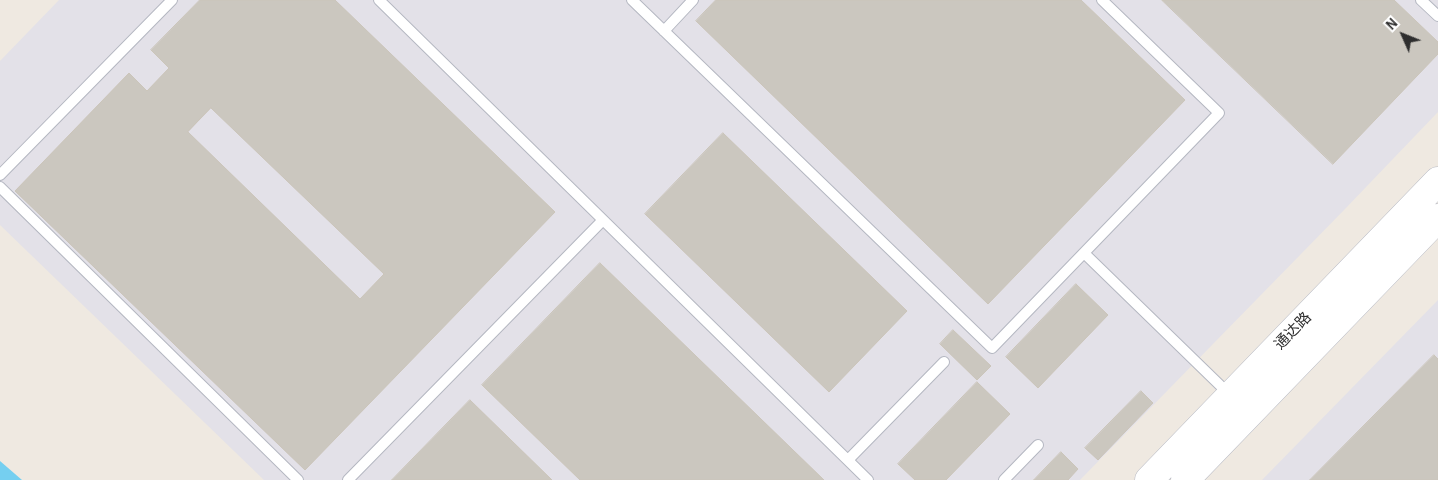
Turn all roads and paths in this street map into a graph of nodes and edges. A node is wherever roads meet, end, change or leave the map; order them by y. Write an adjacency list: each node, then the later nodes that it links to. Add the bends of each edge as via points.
1 (172, 0): 9 (lane)
2 (379, 0): 13 (lane)
3 (632, 0): 8 (lane)
4 (693, 0): 8 (lane)
5 (1102, 0): 14 (lane, via 1219,113)
6 (1421, 0): 7 (lane)
7 (1438, 16)
8 (664, 31): 14 (lane, via 992,348)
9 (0, 175)
10 (1438, 181): 16 (street, 通达路)
11 (0, 187): 19 (lane)
12 (1438, 218): 24 (street, 通达路)
13 (603, 220): 18 (lane); 20 (lane)
14 (1084, 253): 16 (lane)
15 (944, 362): 18 (lane)
16 (1231, 395): 23 (street, 通达路)
17 (1038, 445): 22 (lane)
18 (848, 460): 21 (lane)
19 (298, 480)
20 (348, 480)
21 (868, 480)
22 (1004, 480)
23 (1149, 480)
24 (1185, 480)

